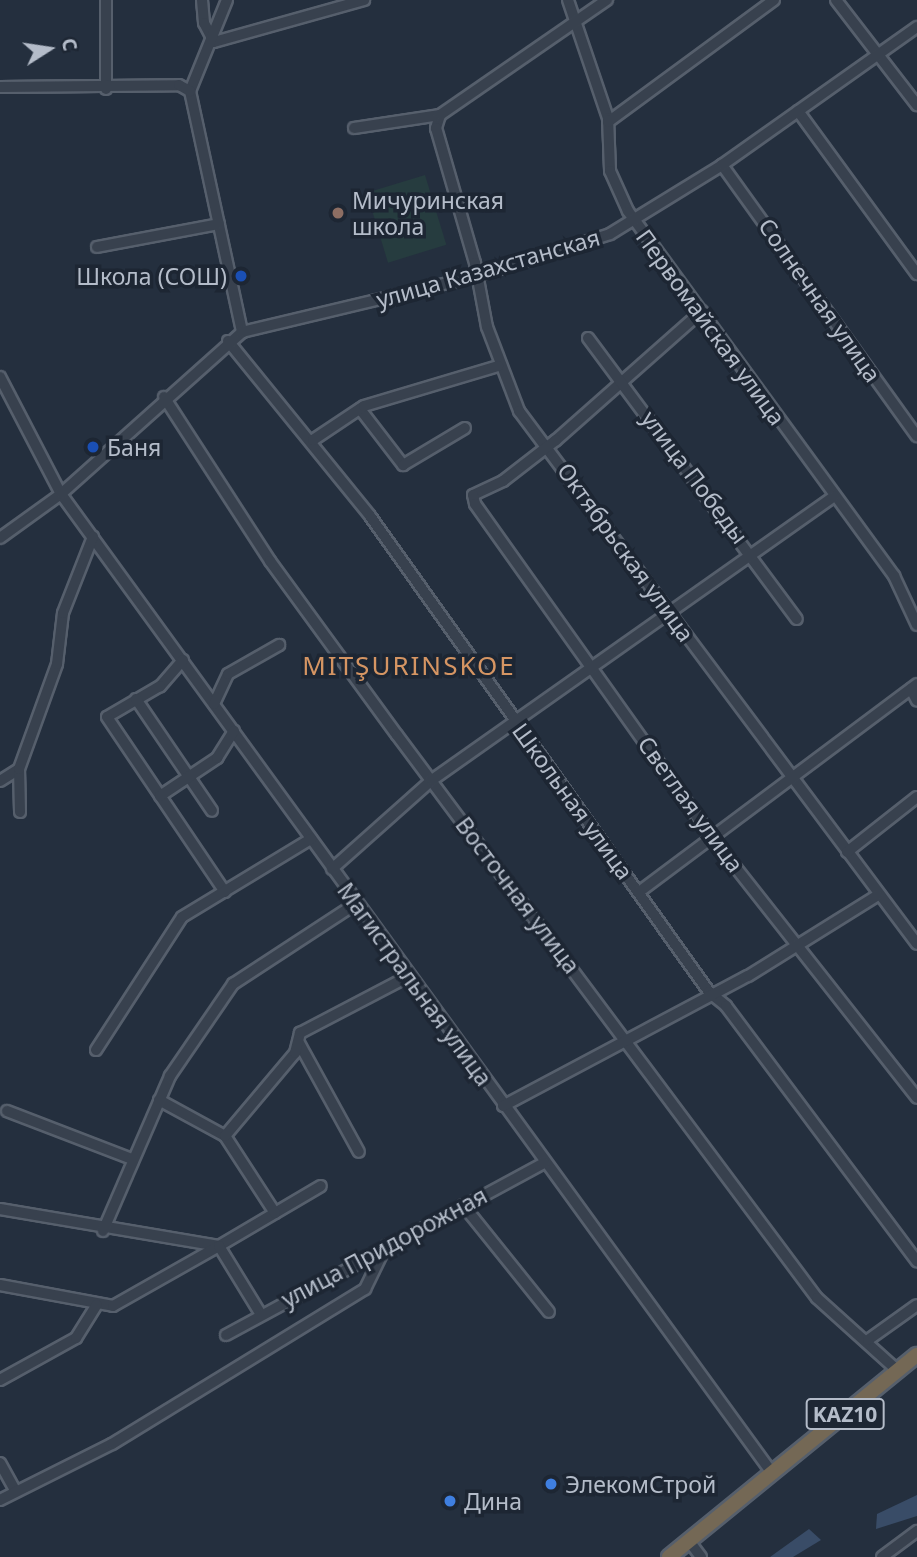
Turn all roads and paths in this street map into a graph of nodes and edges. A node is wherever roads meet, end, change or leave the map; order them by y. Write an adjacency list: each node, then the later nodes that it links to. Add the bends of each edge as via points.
1 (106, 0): 14 (street)
2 (202, 0): 11 (street, via 204,23)
3 (227, 0): 11 (street)
4 (364, 0): 11 (street)
5 (568, 0): 9 (street, Первомайская улица)
6 (607, 0): 9 (street)
7 (774, 0): 19 (street)
8 (836, 0): 12 (street)
9 (574, 22): 18 (street); 19 (street, Первомайская улица)
10 (917, 27): 12 (street, улица Казахстанская)
11 (214, 42): 15 (street)
12 (879, 54): 16 (street); 17 (street, улица Казахстанская)
13 (0, 87): 14 (street)
14 (106, 89): 15 (street, via 179,85)
15 (190, 90): 23 (street)
16 (917, 105)
17 (798, 111): 21 (street, улица Казахстанская); 25 (street)
18 (440, 115): 20 (street); 26 (street, Октябрьская улица, via 436,128)
19 (608, 122): 22 (street, Первомайская улица, via 610,172)
20 (354, 128)
21 (722, 165): 22 (street, улица Казахстанская); 38 (street, Солнечная улица)
22 (634, 221): 26 (street, улица Казахстанская); 27 (street, Первомайская улица)
23 (219, 224): 24 (street); 28 (street)
24 (97, 247)
25 (917, 274)
26 (477, 276): 28 (street, улица Казахстанская); 31 (street, Октябрьская улица)
27 (702, 311): 33 (street); 42 (street, Первомайская улица)
28 (242, 332): 30 (street, улица Казахстанская)
29 (588, 338): 33 (street, улица Победы)
30 (228, 341): 35 (street, улица Казахстанская); 39 (street, Школьная улица)
31 (498, 366): 36 (street); 40 (street, Октябрьская улица, via 537,440)
32 (0, 377): 34 (street, Магистральная улица)
33 (622, 381): 40 (street); 45 (street, улица Победы)
34 (4, 394): 41 (street, Магистральная улица)
35 (164, 397): 41 (street, улица Казахстанская); 61 (street, Восточная улица, via 271,561)
36 (360, 409): 37 (street, via 403,465); 39 (street)
37 (465, 428)
38 (915, 431)
39 (313, 440): 56 (street, Школьная улица)
40 (546, 446): 46 (street, Октябрьская улица); 51 (street, Светлая улица, via 503,481 473,495 475,504)
41 (61, 494): 43 (street, Магистральная улица); 44 (street, улица Казахстанская)
42 (834, 496): 45 (street); 48 (street, Первомайская улица, via 894,576)
43 (93, 537): 50 (street, Магистральная улица); 58 (street, via 63,613 57,664)
44 (0, 538)
45 (752, 552): 46 (street); 47 (street, улица Победы)
46 (669, 609): 51 (street); 60 (street, Октябрьская улица)
47 (797, 619)
48 (917, 625)
49 (279, 645): 55 (street, via 228,674)
50 (183, 660): 53 (street, via 160,686); 55 (street, Магистральная улица)
51 (593, 664): 56 (street); 67 (street, Светлая улица)
52 (914, 687): 54 (street); 60 (street)
53 (136, 699): 59 (street); 63 (street, via 107,717)
54 (917, 701)
55 (214, 704): 57 (street, Магистральная улица)
56 (514, 720): 61 (street); 72 (street, Школьная улица)
57 (234, 732): 59 (street, via 217,758); 68 (street, Магистральная улица)
58 (19, 769): 62 (street); 66 (street)
59 (189, 777): 63 (street); 65 (street)
60 (790, 779): 67 (street); 69 (street, Октябрьская улица)
61 (432, 780): 70 (street); 79 (street, Восточная улица)
62 (0, 781)
63 (160, 796): 71 (street)
64 (917, 797): 69 (street)
65 (212, 811)
66 (20, 812)
67 (711, 836): 72 (street); 76 (street, Светлая улица)
68 (311, 839): 70 (street, Магистральная улица); 71 (street)
69 (846, 852): 73 (street, Октябрьская улица)
70 (332, 869): 74 (street, Магистральная улица)
71 (225, 892): 81 (street, via 165,934)
72 (639, 892): 78 (street, Школьная улица)
73 (877, 895): 75 (street, Октябрьская улица); 76 (street)
74 (357, 903): 77 (street, Магистральная улица); 83 (street, via 233,984 182,1054)
75 (917, 944)
76 (798, 946): 78 (street); 82 (street, Светлая улица)
77 (409, 976): 80 (street, via 300,1032); 84 (street, Магистральная улица)
78 (713, 995): 79 (street); 97 (street, Школьная улица)
79 (624, 1040): 84 (street); 104 (street, Восточная улица, via 817,1298)
80 (299, 1042): 86 (street); 87 (street)
81 (96, 1050)
82 (917, 1098)
83 (159, 1100): 86 (street); 88 (street)
84 (503, 1106): 89 (street, Магистральная улица)
85 (7, 1111): 88 (street)
86 (225, 1136): 93 (street)
87 (359, 1152)
88 (132, 1159): 94 (street)
89 (544, 1163): 91 (street, улица Придорожная); 109 (street, Магистральная улица)
90 (321, 1185): 93 (street)
91 (463, 1205): 96 (street, улица Придорожная); 101 (street)
92 (0, 1209): 94 (street)
93 (275, 1213): 95 (street)
94 (103, 1231): 95 (street)
95 (219, 1246): 100 (street, via 113,1306); 102 (street)
96 (386, 1246): 102 (street, улица Придорожная); 110 (street, via 365,1289 112,1444)
97 (917, 1261)
98 (0, 1285): 100 (street)
99 (917, 1305): 104 (street)
100 (97, 1306): 107 (street, via 76,1338)
101 (549, 1312)
102 (260, 1313): 103 (street, улица Придорожная)
103 (226, 1335)
104 (868, 1340): 106 (street, Восточная улица)
105 (917, 1355): 106 (highway, KAZ10)
106 (898, 1371): 109 (highway, KAZ10)
107 (0, 1380)
108 (0, 1463): 110 (street)
109 (772, 1473): 113 (highway, KAZ10)
110 (15, 1490): 111 (street)
111 (0, 1500)
112 (917, 1531): 116 (street)
113 (689, 1541): 114 (highway, KAZ10); 115 (street)
114 (669, 1557)
115 (701, 1557)
116 (882, 1557)

